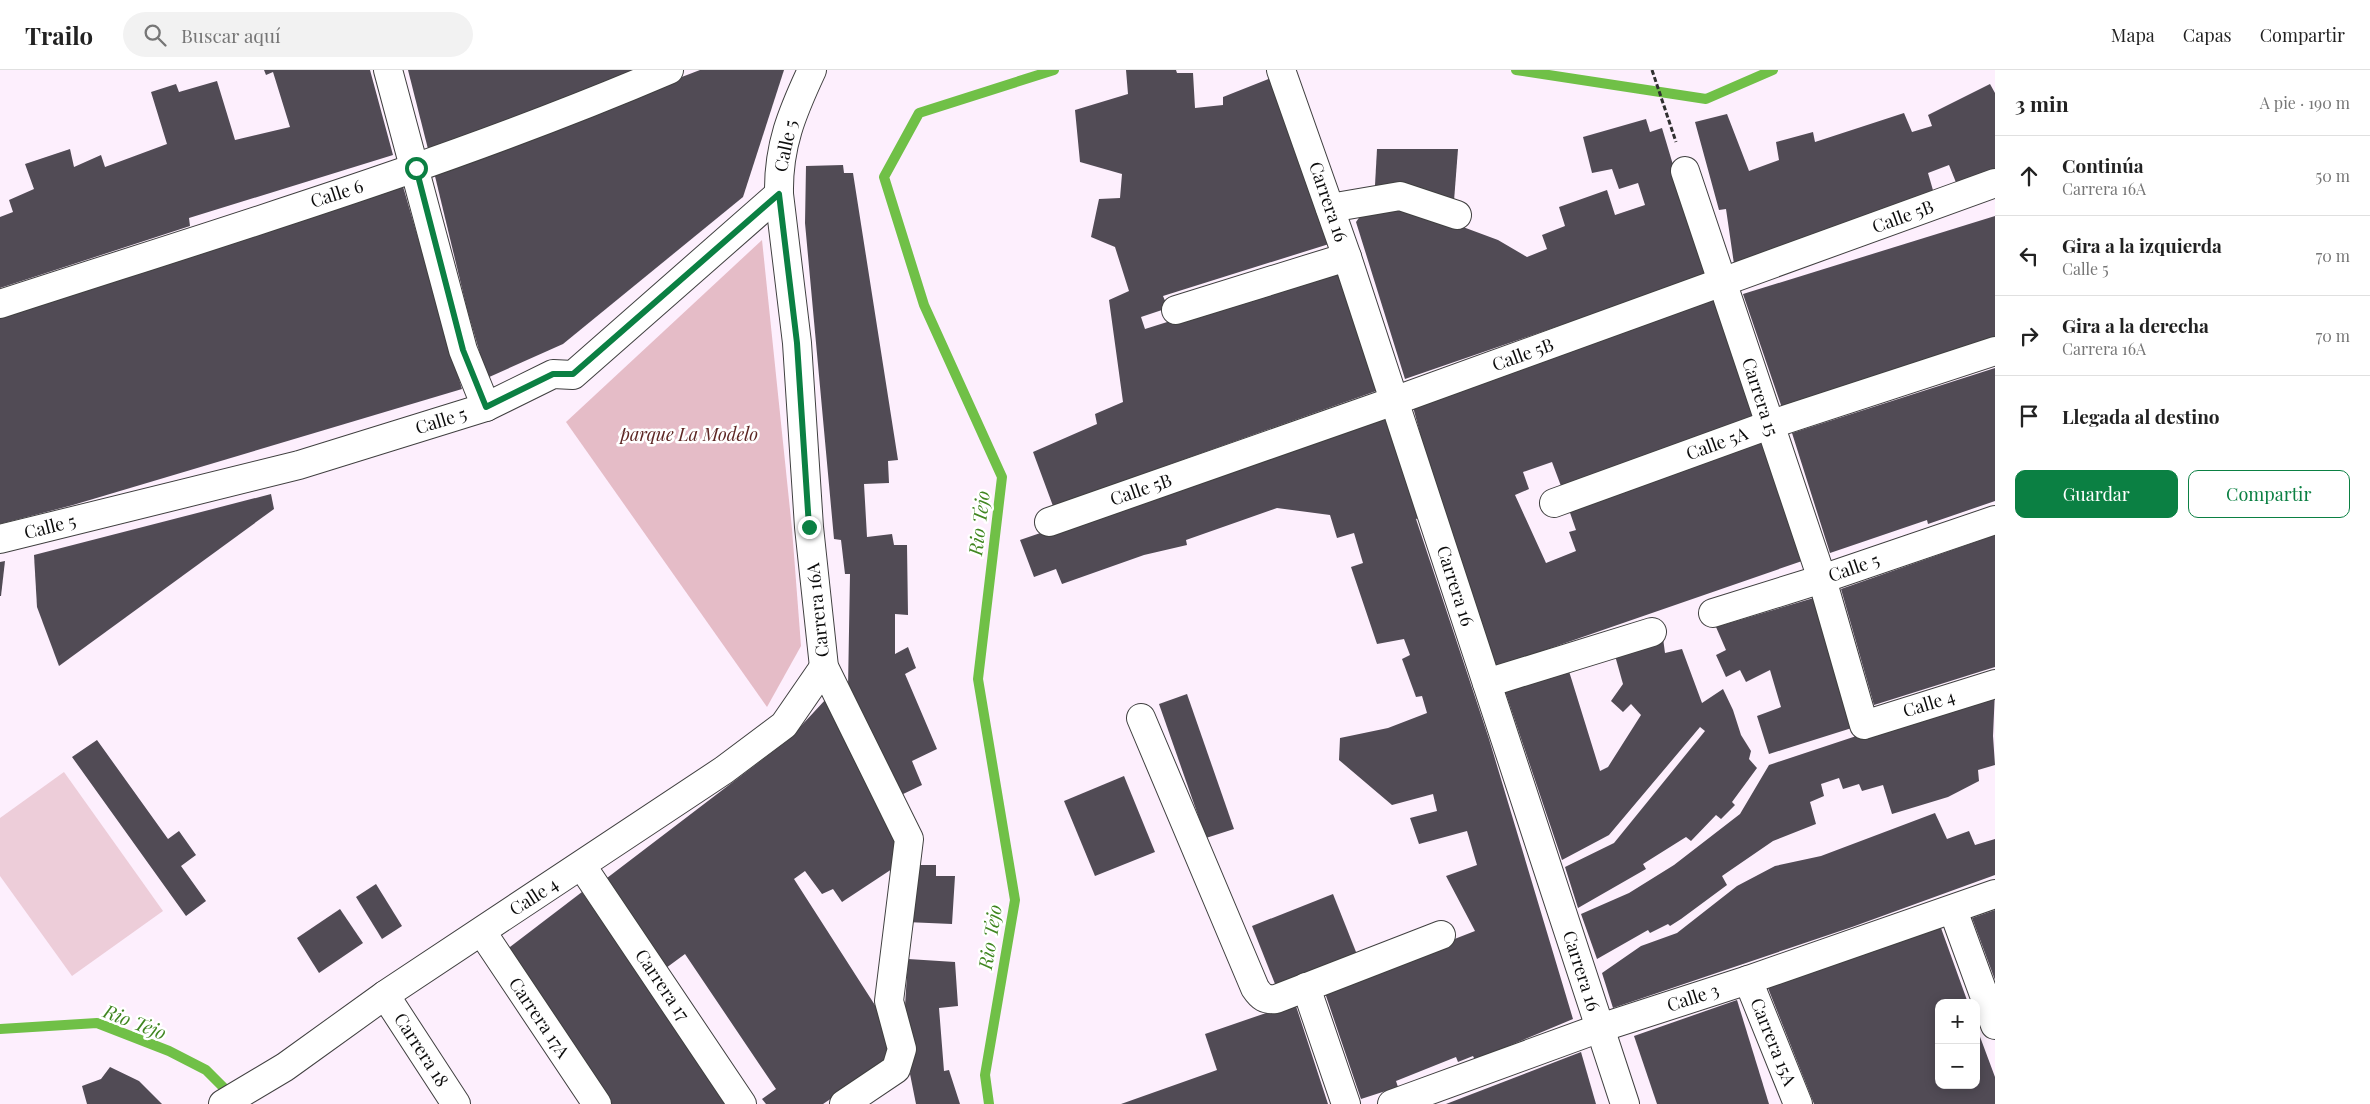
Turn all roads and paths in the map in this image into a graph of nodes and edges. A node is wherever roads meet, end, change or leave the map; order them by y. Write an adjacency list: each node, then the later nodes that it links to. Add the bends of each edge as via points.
1 (388, 70): 6 (street)
2 (669, 70): 6 (street, Calle 6, via 602,99)
3 (812, 70): 9 (street, Calle 5, via 790,119 778,170)
4 (1652, 70): 7 (path)
5 (1285, 81): 10 (street, Carrera 16)
6 (416, 168): 14 (street, Calle 6); 18 (street, via 463,350)
7 (1686, 171): 13 (street, Carrera 15)
8 (1995, 183): 13 (street, Calle 5B)
9 (779, 194): 18 (street, Calle 5, via 573,374 553,374); 27 (street, Carrera 16A, via 797,343 809,527)
10 (1330, 208): 11 (street, via 1400,196); 12 (street, Carrera 16)
11 (1458, 215)
12 (1347, 257): 15 (street); 17 (street, Carrera 16)
13 (1723, 283): 17 (street, Calle 5B); 19 (street, Carrera 15)
14 (0, 304)
15 (1176, 310)
16 (1995, 351): 19 (street, Calle 5A)
17 (1394, 401): 22 (street, Calle 5B); 28 (street, Carrera 16)
18 (486, 407): 23 (street, Calle 5, via 299,465)
19 (1769, 425): 20 (street, Calle 5A); 24 (street, Carrera 15)
20 (1554, 502)
21 (1995, 520): 24 (street, Calle 5)
22 (1049, 522)
23 (0, 539)
24 (1822, 579): 25 (street, Calle 5); 31 (street, Carrera 15)
25 (1713, 613)
26 (1652, 632): 28 (street)
27 (824, 667): 32 (street, Calle 4, via 784,726); 46 (street, via 909,839 889,1001 902,1049 896,1069)
28 (1487, 683): 41 (street, Carrera 16)
29 (1995, 684): 31 (street, Calle 4)
30 (1141, 718): 38 (street, via 1255,988 1261,997 1268,1000)
31 (1864, 725)
32 (582, 866): 35 (street, Calle 4); 45 (street, Carrera 17)
33 (1995, 894): 34 (street, Calle 3)
34 (1953, 910): 37 (street, Calle 3); 40 (street)
35 (482, 932): 39 (street, Calle 4); 44 (street, Carrera 17A)
36 (1441, 935): 38 (street)
37 (1748, 980): 41 (street, Calle 3); 50 (street, Carrera 15A)
38 (1306, 987): 47 (street)
39 (385, 995): 42 (street, Calle 4, via 285,1067); 43 (street, Carrera 18)
40 (1995, 1025)
41 (1600, 1028): 48 (street, Calle 3); 49 (street, Carrera 16)
42 (223, 1104)
43 (456, 1104)
44 (597, 1104)
45 (742, 1104)
46 (844, 1104)
47 (1346, 1104)
48 (1392, 1104)
49 (1625, 1104)
50 (1798, 1104)

